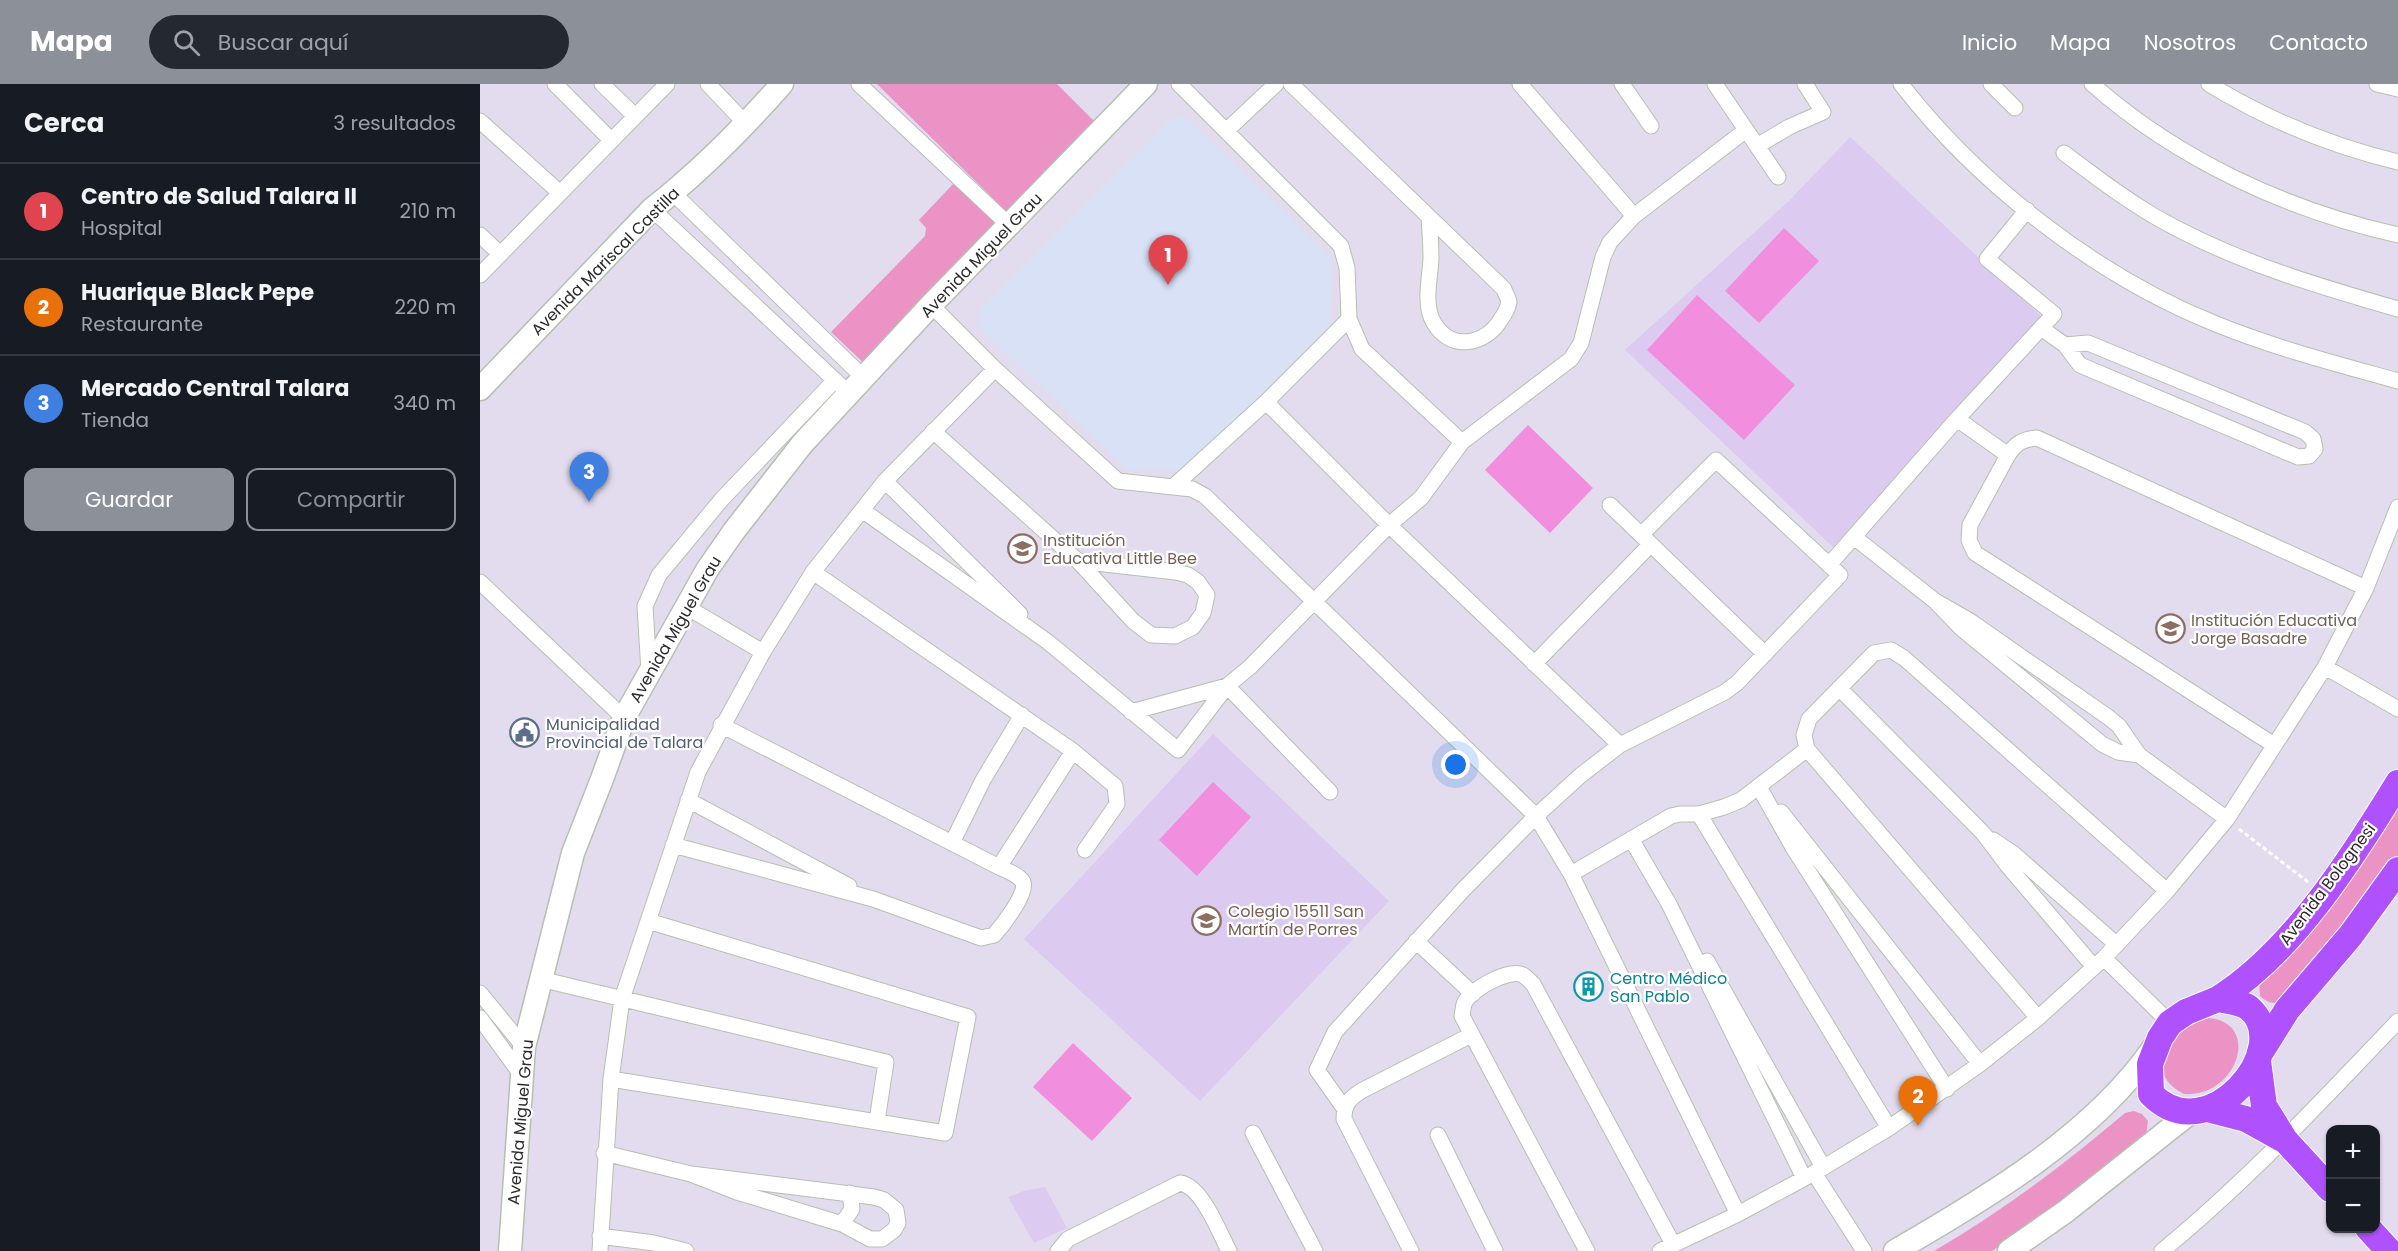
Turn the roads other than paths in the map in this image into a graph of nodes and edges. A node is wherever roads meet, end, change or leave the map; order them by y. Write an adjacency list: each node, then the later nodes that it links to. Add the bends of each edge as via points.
1 (555, 84): 28 (street)
2 (602, 84): 22 (street)
3 (667, 84): 22 (street)
4 (708, 84): 24 (street)
5 (782, 84): 24 (main road, Avenida Mariscal Castilla)
6 (859, 84): 39 (street)
7 (1146, 84): 39 (main road, Avenida Miguel Grau)
8 (1179, 84): 26 (street)
9 (1276, 84): 26 (street)
10 (1291, 84): 38 (street)
11 (1520, 84): 37 (street)
12 (1622, 84): 25 (street)
13 (1715, 84): 27 (street)
14 (1805, 84): 29 (street, via 1823,112)
15 (1901, 84): 36 (street, via 1941,131)
16 (1991, 84): 21 (street)
17 (2092, 84): 41 (street, via 2158,135 2237,179 2322,214)
18 (2209, 84): 31 (street, via 2266,117 2359,152)
19 (2377, 84): 20 (street)
20 (2398, 89)
21 (2015, 108)
22 (634, 116): 28 (street)
23 (480, 121): 33 (street)
24 (746, 124): 34 (main road, Avenida Mariscal Castilla)
25 (1652, 126)
26 (1226, 130): 46 (street, via 1341,246 1347,268)
27 (1746, 130): 29 (street); 37 (street)
28 (611, 140): 33 (street)
29 (1757, 146): 32 (street)
30 (2064, 153): 45 (street, via 2155,216 2243,259 2287,277)
31 (2398, 162)
32 (1778, 177)
33 (559, 192): 42 (street)
34 (673, 193): 35 (main road, Avenida Mariscal Castilla); 51 (street)
35 (652, 209): 51 (street); 52 (main road, Avenida Mariscal Castilla)
36 (2027, 210): 47 (street, via 1987,259 2054,314); 50 (street, via 2124,278 2176,306 2257,340)
37 (1634, 216): 56 (street, via 1610,242 1603,257 1581,343 1571,359)
38 (1429, 218): 38 (street, via 1429,307 1433,323 1451,338 1465,343 1480,339 1495,330 1503,316 1509,303 1504,289)
39 (1010, 226): 44 (main road, Avenida Miguel Grau)
40 (480, 235): 42 (street)
41 (2398, 235)
42 (500, 254): 43 (street)
43 (480, 275)
44 (931, 305): 49 (street); 51 (main road, Avenida Miguel Grau)
45 (2398, 309)
46 (1349, 319): 53 (street); 56 (street, via 1362,348)
47 (2041, 328): 48 (street); 54 (street)
48 (2064, 345): 48 (street, via 2080,365 2298,457 2309,456 2315,449 2313,439 2304,432 2186,383 2088,343)
49 (995, 369): 55 (street); 59 (street, via 1118,481)
50 (2398, 381)
51 (849, 384): 73 (main road, Avenida Miguel Grau, via 759,498); 79 (street, via 722,499 659,575 645,606)
52 (480, 388)
53 (1266, 402): 59 (street); 63 (street)
54 (1957, 419): 57 (street); 64 (street)
55 (933, 431): 58 (street); 66 (street)
56 (1462, 442): 63 (street, via 1421,498)
57 (2008, 455): 70 (street, via 2015,445 2037,438); 88 (street, via 1970,525 1969,540 1975,553)
58 (885, 481): 62 (street); 74 (street)
59 (1174, 486): 72 (street, via 1205,495)
60 (1610, 505): 65 (street)
61 (2398, 507): 70 (street)
62 (862, 510): 68 (street); 74 (street)
63 (1389, 525): 72 (street); 77 (street)
64 (1854, 537): 67 (street); 71 (street)
65 (1646, 540): 67 (street, via 1716,460); 76 (street); 77 (street)
66 (1078, 561): 66 (street, via 1151,635 1175,636 1193,627 1203,613 1207,595 1188,575)
67 (1829, 565): 76 (street, via 1840,575)
68 (813, 572): 75 (street); 84 (street)
69 (480, 582): 85 (street)
70 (2366, 588): 78 (street)
71 (1935, 602): 91 (street, via 1970,621 2108,717); 91 (street, via 1962,629 2102,744 2118,752)
72 (1314, 603): 80 (street); 97 (street)
73 (685, 606): 75 (street); 79 (main road, Avenida Miguel Grau)
74 (1048, 642): 83 (street)
75 (763, 652): 86 (street)
76 (1765, 654): 87 (street, via 1725,692)
77 (1534, 664): 87 (street)
78 (2325, 668): 82 (street); 88 (street)
79 (649, 675): 85 (main road, Avenida Miguel Grau)
80 (1227, 686): 83 (street); 83 (street, via 1178,750); 94 (street)
81 (1839, 688): 89 (street, via 1809,719 1804,735); 99 (street); 109 (street, via 1874,653 1891,651 1904,658)
82 (2398, 709)
83 (1131, 712)
84 (1022, 715): 90 (street); 101 (street, via 983,780)
85 (624, 718): 116 (main road, Avenida Miguel Grau, via 573,853)
86 (722, 725): 95 (street); 101 (street)
87 (1620, 745): 97 (street)
88 (2274, 745): 98 (street)
89 (1807, 749): 93 (street); 122 (street)
90 (1073, 751): 104 (street, via 1115,786 1118,796 1113,812); 105 (street)
91 (2139, 755): 98 (street)
92 (2398, 783): 120 (main road, Avenida Bolognesi, via 2324,894 2283,943 2239,986)
93 (1759, 787): 96 (street, via 1741,800); 128 (street, via 1803,837); 131 (street, via 1794,849)
94 (1330, 792)
95 (688, 800): 102 (street); 103 (street)
96 (1700, 814): 100 (street, via 1671,816); 135 (street)
97 (1536, 816): 108 (street); 113 (street)
98 (2227, 819): 109 (street)
99 (1983, 833): 114 (street, via 2014,854); 115 (street, via 2007,865)
100 (1631, 839): 108 (street); 111 (street)
101 (952, 843): 105 (street)
102 (770, 844): 106 (street); 110 (street)
103 (673, 845): 106 (street); 112 (street)
104 (1085, 850)
105 (999, 867): 110 (street, via 1021,879 1024,888 997,931 986,938)
106 (762, 869): 110 (street)
107 (2398, 870): 127 (main road, via 2351,935 2287,1010)
108 (1571, 874): 144 (street)
109 (2167, 891): 114 (street)
110 (873, 899)
111 (1669, 904): 140 (street); 140 (street, via 1712,968)
112 (648, 921): 119 (street); 134 (street, via 968,1017 945,1133)
113 (1416, 941): 118 (street); 132 (street, via 1335,1032 1317,1070)
114 (2116, 945): 115 (street)
115 (2099, 962): 122 (street); 124 (street)
116 (540, 979): 119 (street); 126 (main road, Avenida Miguel Grau)
117 (480, 993): 126 (street)
118 (1473, 994): 125 (street, via 1464,1002 1462,1016); 148 (street, via 1511,973 1523,975 1533,984)
119 (622, 999): 130 (street); 134 (street, via 886,1062)
120 (2218, 999): 124 (main road, via 2186,1012); 127 (main road, via 2249,1009 2259,1022)
121 (480, 1018): 129 (street)
122 (2038, 1018): 128 (street)
123 (2398, 1021): 138 (street)
124 (2165, 1031): 133 (main road, via 2150,1064 2151,1094 2172,1110); 159 (main road, via 2135,1074 2075,1130 1980,1199)
125 (1471, 1035): 132 (street, via 1361,1091); 157 (street)
126 (524, 1047): 129 (main road, Avenida Miguel Grau)
127 (2260, 1055): 133 (main road, via 2253,1071 2233,1093); 138 (main road, via 2264,1107)
128 (1980, 1064): 131 (street)
129 (520, 1074): 150 (main road, Avenida Miguel Grau)
130 (610, 1079): 134 (street); 139 (street)
131 (1947, 1089): 135 (street)
132 (1344, 1108): 155 (street, via 1344,1119)
133 (2198, 1111): 138 (main road, via 2246,1119); 160 (main road)
134 (877, 1121)
135 (1889, 1128): 140 (street)
136 (1253, 1133): 154 (street)
137 (1438, 1135): 156 (street)
138 (2285, 1140): 142 (main road); 161 (street)
139 (604, 1153): 141 (street); 147 (street)
140 (1814, 1172): 144 (street); 158 (street)
141 (691, 1174): 143 (street); 145 (street)
142 (2326, 1184)
143 (850, 1193): 145 (street, via 852,1209); 145 (street, via 891,1204 898,1223 888,1236 876,1240)
144 (1738, 1214): 148 (street)
145 (842, 1224)
146 (2374, 1233): 149 (main road)
147 (600, 1243): 151 (street, via 654,1243)
148 (1667, 1247)
149 (2390, 1247)
150 (510, 1251)
151 (686, 1251)
152 (1058, 1251): 153 (street, via 1068,1239 1180,1183 1199,1195)
153 (1229, 1251)
154 (1315, 1251)
155 (1411, 1251)
156 (1495, 1251)
157 (1587, 1251)
158 (1864, 1251)
159 (1895, 1251)
160 (2009, 1251)
161 (2162, 1251)

